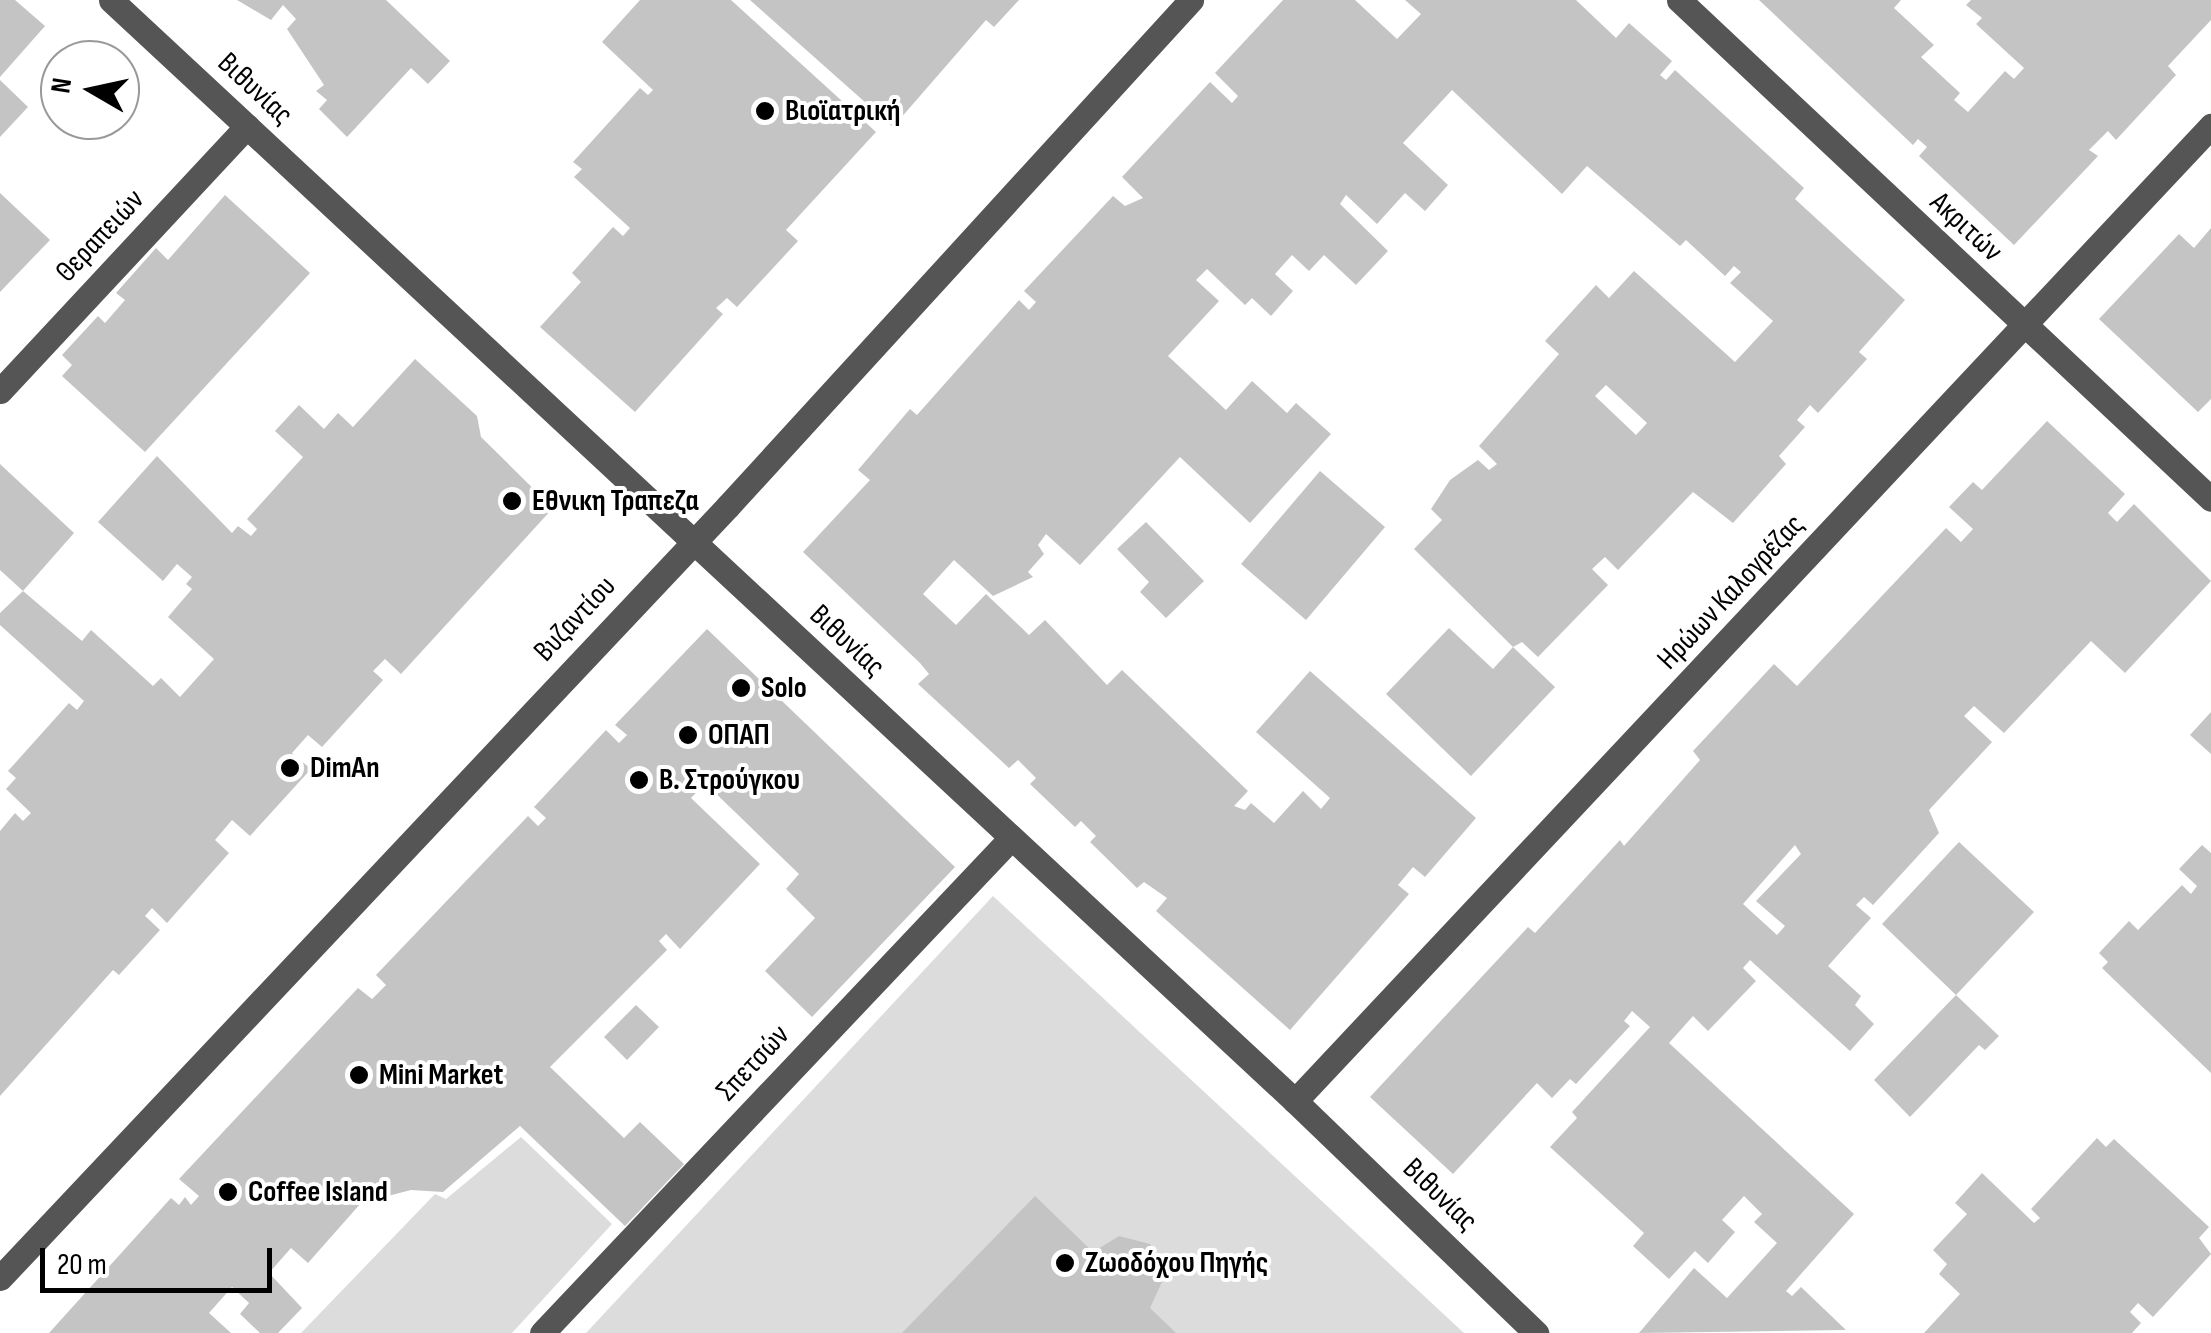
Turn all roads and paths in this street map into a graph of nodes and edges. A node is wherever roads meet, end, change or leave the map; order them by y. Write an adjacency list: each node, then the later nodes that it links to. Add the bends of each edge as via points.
1 (112, 0): 4 (street, Βιθυνίας)
2 (1191, 0): 9 (street, Βυζαντίου)
3 (1679, 0): 6 (street, Ακριτών)
4 (247, 126): 7 (street, Θεραπειών); 9 (street, Βιθυνίας)
5 (2211, 126): 6 (street, Ηρώων Καλογρέζας)
6 (2025, 328): 8 (street, Ακριτών); 11 (street, Ηρώων Καλογρέζας)
7 (0, 391)
8 (2211, 499)
9 (692, 542): 10 (street, Βιθυνίας); 12 (street, Βυζαντίου)
10 (1011, 838): 11 (street, Βιθυνίας); 13 (street, Σπετσών)
11 (1296, 1101): 14 (street, Βιθυνίας)
12 (0, 1278)
13 (542, 1333)
14 (1536, 1333)

